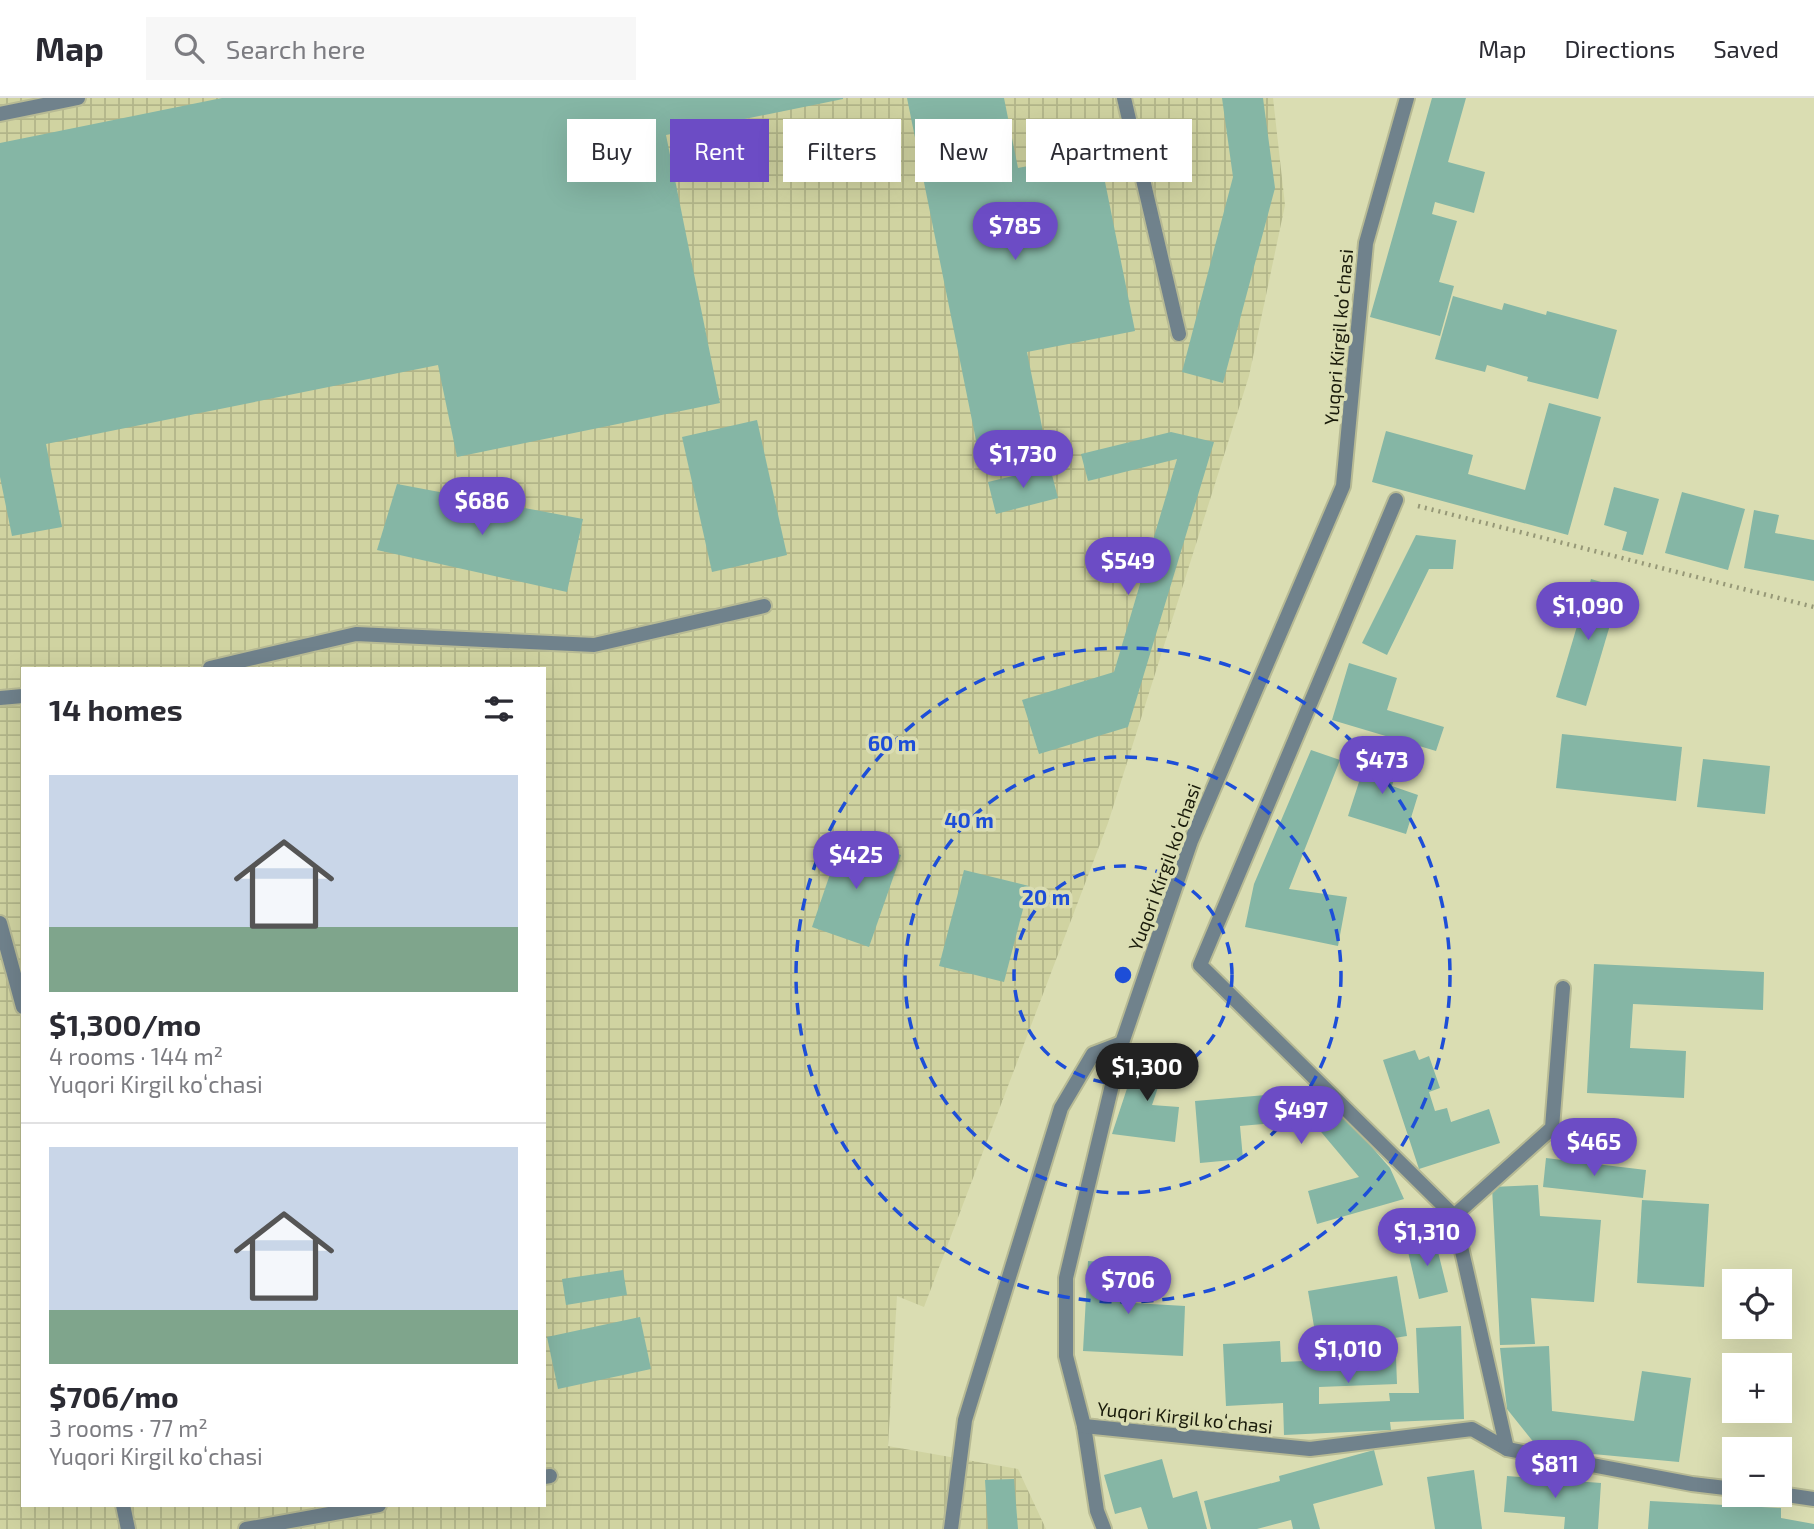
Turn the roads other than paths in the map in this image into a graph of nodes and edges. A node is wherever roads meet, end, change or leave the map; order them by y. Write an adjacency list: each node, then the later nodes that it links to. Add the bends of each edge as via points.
1 (78, 98): 4 (street)
2 (1124, 98): 5 (street)
3 (1407, 98): 14 (street, Yuqori Kirgil koʻchasi, via 1366,243 1343,486 1191,841)
4 (0, 114)
5 (1179, 334)
6 (1396, 500): 15 (street, via 1200,965)
7 (764, 606): 8 (street, via 594,645 356,634)
8 (213, 667)
9 (21, 696): 10 (street)
10 (0, 698)
11 (0, 923): 13 (street)
12 (1563, 988): 15 (street, via 1552,1128)
13 (21, 1000)
14 (1122, 1043): 16 (street, Yuqori Kirgil koʻchasi, via 1066,1278 1066,1356); 25 (street, via 1093,1054 1061,1108 965,1420)
15 (1454, 1216): 17 (street)
16 (1084, 1426): 17 (street, Yuqori Kirgil koʻchasi, via 1310,1449 1472,1429); 26 (street)
17 (1507, 1449): 18 (street, Yuqori Kirgil koʻchasi)
18 (1722, 1488)
19 (1792, 1496): 20 (street)
20 (1814, 1499)
21 (123, 1507): 23 (street)
22 (368, 1507): 24 (street)
23 (128, 1529)
24 (246, 1529)
25 (951, 1529)
26 (1104, 1529)

